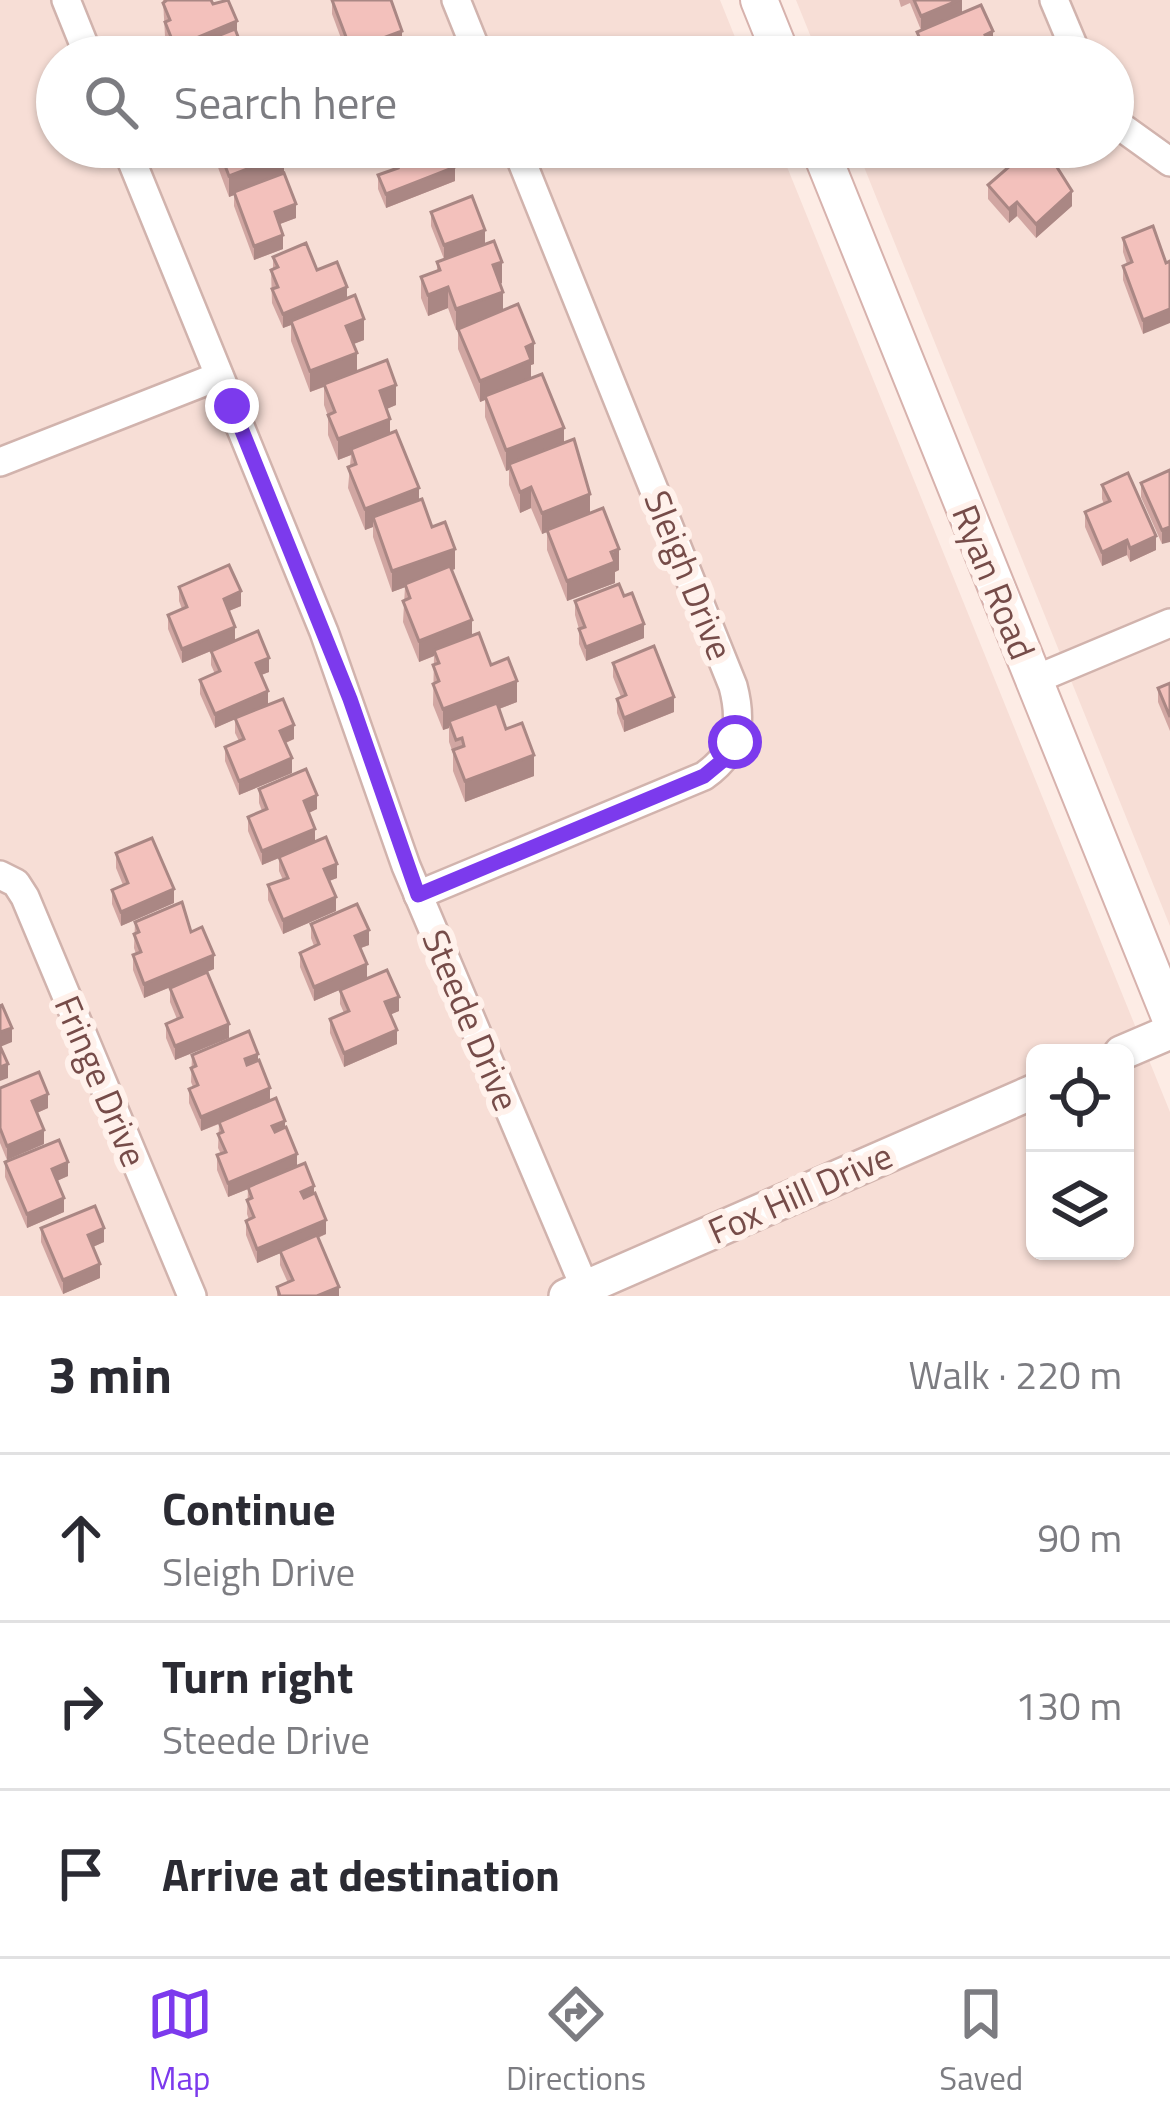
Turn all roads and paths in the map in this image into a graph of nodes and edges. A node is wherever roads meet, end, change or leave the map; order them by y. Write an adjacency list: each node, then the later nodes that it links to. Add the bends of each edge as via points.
1 (66, 0): 5 (street)
2 (456, 0): 6 (street)
3 (759, 0): 7 (main road)
4 (1054, 0): 8 (street)
5 (81, 36)
6 (471, 36)
7 (774, 36)
8 (1069, 36)
9 (1134, 136): 10 (street)
10 (1170, 162)
11 (135, 168): 14 (street, Steede Drive)
12 (524, 168): 19 (street, Sleigh Drive, via 734,686 739,725 727,757 704,776)
13 (827, 168): 17 (main road, Ryan Road)
14 (220, 376): 15 (street); 19 (street, Steede Drive, via 350,699)
15 (0, 462)
16 (1170, 622): 17 (street)
17 (1034, 680): 20 (main road, Ryan Road)
18 (0, 875): 25 (street, Fringe Drive, via 25,897)
19 (418, 895): 24 (street, Steede Drive)
20 (1170, 1017)
21 (1170, 1031): 22 (street)
22 (1134, 1047)
23 (1026, 1095): 24 (street, Fox Hill Drive)
24 (576, 1292)
25 (192, 1296)

